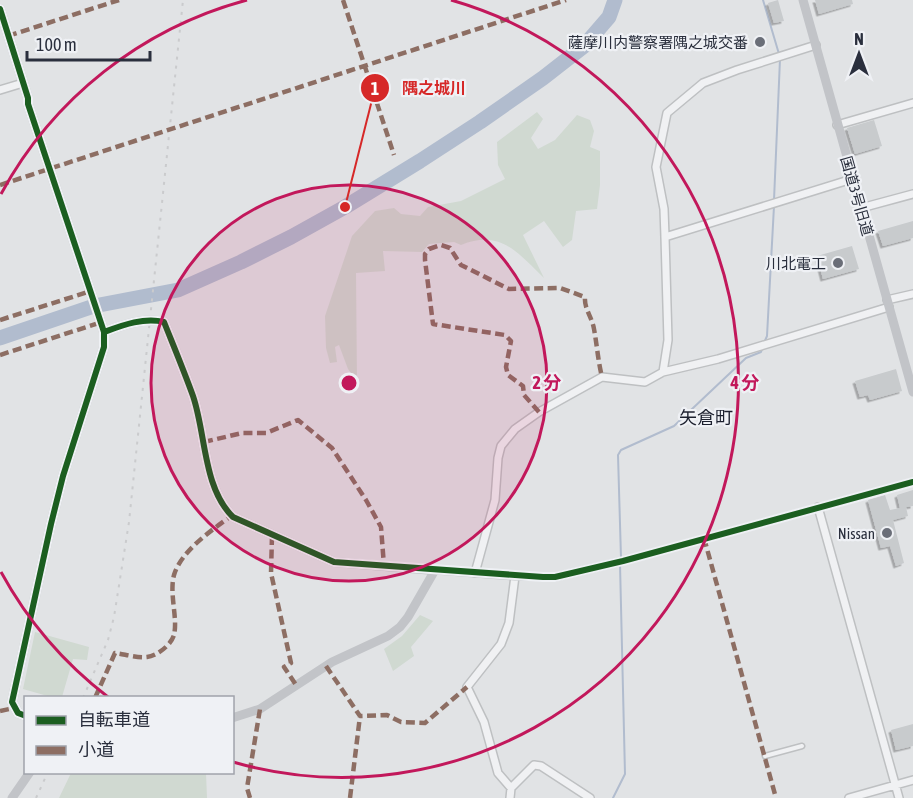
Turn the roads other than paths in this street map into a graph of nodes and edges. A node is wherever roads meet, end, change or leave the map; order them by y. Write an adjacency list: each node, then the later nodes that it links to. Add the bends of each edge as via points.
1 (803, 0): 3 (street, 国道3号旧道)
2 (0, 9): 4 (street)
3 (816, 45): 7 (street, 国道3号旧道); 11 (street, via 703,83 667,113 656,167)
4 (23, 83): 5 (street); 14 (street)
5 (0, 90)
6 (913, 103): 7 (street)
7 (837, 125): 8 (street, 国道3号旧道)
8 (852, 178): 10 (street, 国道3号旧道); 11 (street)
9 (913, 194): 10 (street)
10 (861, 208): 13 (street, 国道3号旧道)
11 (665, 237): 15 (street, via 668,340)
12 (913, 294): 13 (street)
13 (888, 304): 15 (street, via 718,359); 16 (street, 国道3号旧道)
14 (104, 332): 19 (street, via 152,319 164,322 193,397 215,490 224,509 233,517 334,562); 22 (street, via 104,347 63,476 21,656 12,702)
15 (663, 372): 20 (street, via 645,382 602,377 594,380 539,412 508,437 498,458 495,500)
16 (913, 392)
17 (913, 482): 18 (street)
18 (818, 507): 21 (street, via 555,577); 28 (street)
19 (435, 570): 20 (street); 23 (street, via 400,627 332,662 260,709)
20 (475, 573): 21 (street)
21 (515, 576): 29 (street, via 509,623 501,644 468,687 484,722 498,773)
22 (24, 715)
23 (234, 717)
24 (802, 746): 25 (lane)
25 (765, 756)
26 (29, 774): 30 (street)
27 (913, 780): 28 (street)
28 (896, 785): 33 (street); 34 (street)
29 (511, 788): 31 (street); 32 (street, via 534,765)
30 (12, 798)
31 (510, 798)
32 (590, 798)
33 (849, 798)
34 (899, 798)

